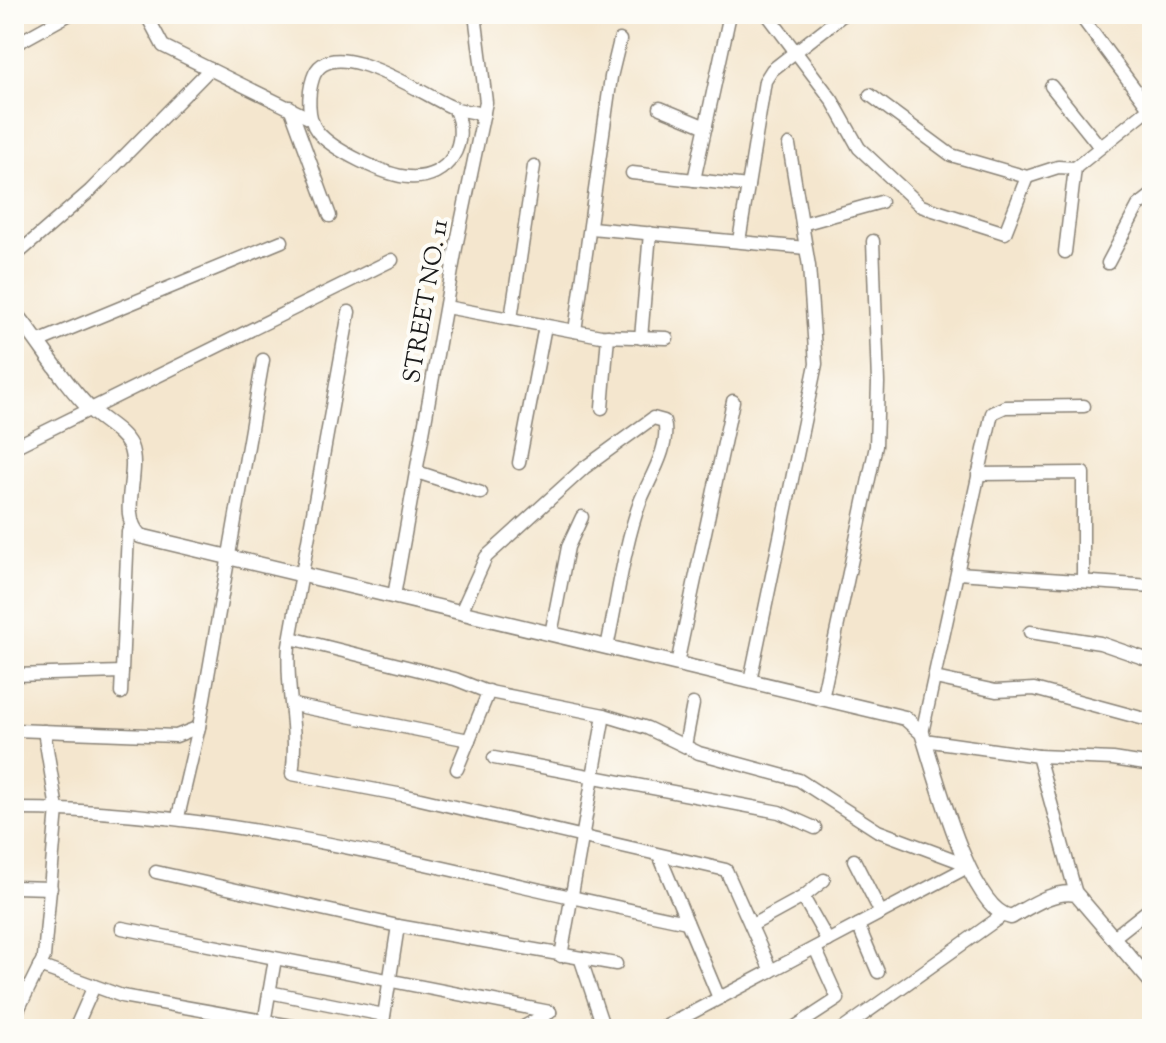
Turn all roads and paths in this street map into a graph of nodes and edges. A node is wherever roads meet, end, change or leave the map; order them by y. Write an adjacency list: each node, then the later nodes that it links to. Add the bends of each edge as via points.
1 (70, 14): 9 (street)
2 (146, 14): 11 (street, via 163,46)
3 (475, 14): 18 (street, STREET NO. 11)
4 (730, 14): 20 (street)
5 (767, 14): 10 (street)
6 (844, 14): 10 (street)
7 (1079, 14): 15 (street)
8 (620, 40): 33 (street)
9 (14, 45)
10 (794, 52): 26 (street, via 832,100 859,148 932,212 1005,233); 28 (street, via 765,81)
11 (210, 69): 14 (street); 40 (street, via 90,191)
12 (1051, 86): 22 (street)
13 (870, 95): 26 (street, via 941,150)
14 (290, 107): 19 (street); 31 (street)
15 (1151, 107): 22 (street)
16 (454, 108): 18 (street); 19 (street, via 392,73 342,61 315,72 309,88); 19 (street, via 461,134 456,158 443,169 411,178 382,171 342,150 317,132)
17 (660, 108): 20 (street)
18 (484, 114): 43 (street, STREET NO. 11)
19 (311, 119)
20 (706, 127): 27 (street)
21 (789, 145): 32 (street)
22 (1100, 147): 24 (street)
23 (534, 166): 46 (street)
24 (1075, 168): 26 (street, via 1058,167); 39 (street)
25 (632, 173): 27 (street)
26 (1027, 177)
27 (694, 180): 28 (street)
28 (748, 186): 36 (street)
29 (1152, 195): 42 (street, via 1138,206)
30 (881, 202): 32 (street)
31 (330, 216)
32 (802, 224): 38 (street)
33 (591, 228): 34 (street); 48 (street)
34 (650, 233): 36 (street); 50 (street)
35 (282, 241): 52 (street)
36 (739, 241): 38 (street)
37 (873, 241): 84 (street, via 876,446)
38 (806, 248): 81 (street, via 816,364)
39 (1065, 252)
40 (14, 257)
41 (392, 260): 57 (street)
42 (1108, 263)
43 (446, 307): 46 (street); 60 (street, STREET NO. 11)
44 (14, 311): 52 (street)
45 (349, 312): 67 (street)
46 (511, 319): 47 (street)
47 (545, 326): 48 (street); 59 (street)
48 (575, 331): 49 (street)
49 (608, 336): 50 (street); 56 (street)
50 (641, 338): 51 (street)
51 (667, 338)
52 (40, 341): 57 (street)
53 (263, 360): 65 (street)
54 (733, 401): 77 (street)
55 (1084, 406): 61 (street, via 996,410 989,419)
56 (602, 408)
57 (91, 410): 58 (street); 64 (street, via 131,449)
58 (14, 447)
59 (519, 463)
60 (417, 472): 62 (street); 70 (street, STREET NO. 11)
61 (978, 474): 66 (street); 68 (street, via 1083,473)
62 (481, 493)
63 (582, 517): 73 (street, via 568,547)
64 (132, 524): 65 (street, via 140,536); 78 (street)
65 (228, 556): 67 (street); 89 (street)
66 (958, 573): 68 (street); 80 (street)
67 (302, 574): 70 (street); 74 (street)
68 (1083, 581): 69 (street)
69 (1152, 586)
70 (394, 596): 71 (street)
71 (461, 612): 73 (street); 75 (street, via 486,557 584,468 653,418 664,421 665,430 640,503)
72 (1030, 632): 76 (street, via 1100,643)
73 (551, 634): 75 (street)
74 (291, 638): 82 (street); 86 (street, via 287,663)
75 (607, 647): 77 (street)
76 (1152, 661)
77 (677, 664): 81 (street)
78 (122, 672): 79 (street); 83 (street)
79 (14, 675)
80 (935, 678): 88 (street, via 996,691 1034,689); 92 (street)
81 (750, 681): 84 (street)
82 (489, 691): 87 (street); 93 (street)
83 (121, 693)
84 (822, 699): 92 (street, via 905,718)
85 (693, 704): 94 (street)
86 (293, 705): 93 (street); 104 (street, via 294,775)
87 (604, 715): 94 (street); 99 (street)
88 (1152, 721)
89 (199, 727): 91 (street, via 176,736); 102 (street)
90 (14, 730): 91 (street)
91 (44, 731): 101 (street)
92 (923, 736): 95 (street); 107 (street)
93 (469, 740): 98 (street)
94 (685, 746): 107 (street, via 799,780 878,831)
95 (1038, 756): 97 (street); 112 (street)
96 (494, 758): 99 (street)
97 (1152, 765)
98 (457, 769)
99 (593, 776): 103 (street, via 779,812); 104 (street)
100 (14, 809): 101 (street)
101 (57, 809): 102 (street); 111 (street)
102 (178, 817): 114 (street, via 337,843)
103 (815, 828)
104 (581, 836): 105 (street); 114 (street)
105 (659, 855): 118 (street); 119 (street, via 726,870)
106 (854, 860): 116 (street)
107 (966, 864): 116 (street); 117 (street)
108 (156, 872): 121 (street)
109 (824, 880): 113 (street)
110 (14, 887): 111 (street)
111 (51, 888): 130 (street)
112 (1076, 894): 117 (street, via 1069,892 1011,917); 123 (street)
113 (803, 897): 119 (street); 124 (street)
114 (570, 898): 118 (street); 126 (street)
115 (1152, 907): 123 (street)
116 (881, 913): 120 (street)
117 (1003, 915): 148 (street)
118 (687, 922): 137 (street)
119 (752, 925): 131 (street)
120 (858, 925): 124 (street); 132 (street)
121 (398, 926): 126 (street); 134 (street)
122 (122, 928): 127 (street)
123 (1114, 937): 133 (street)
124 (828, 941): 125 (street)
125 (815, 948): 131 (street); 147 (street, via 838,999)
126 (561, 956): 128 (street)
127 (275, 959): 134 (street); 136 (street)
128 (581, 960): 129 (street); 145 (street)
129 (616, 964)
130 (39, 966): 135 (street); 139 (street)
131 (771, 971): 137 (street)
132 (878, 972)
133 (1150, 977)
134 (389, 982): 138 (street); 144 (street, via 550,1012)
135 (94, 986): 140 (street); 141 (street)
136 (269, 992): 138 (street); 140 (street)
137 (719, 998): 146 (street)
138 (384, 1015): 143 (street)
139 (14, 1018)
140 (263, 1025): 142 (street)
141 (78, 1027)
142 (309, 1029)
143 (382, 1029)
144 (520, 1029)
145 (604, 1029)
146 (661, 1029)
147 (792, 1029)
148 (843, 1029)

